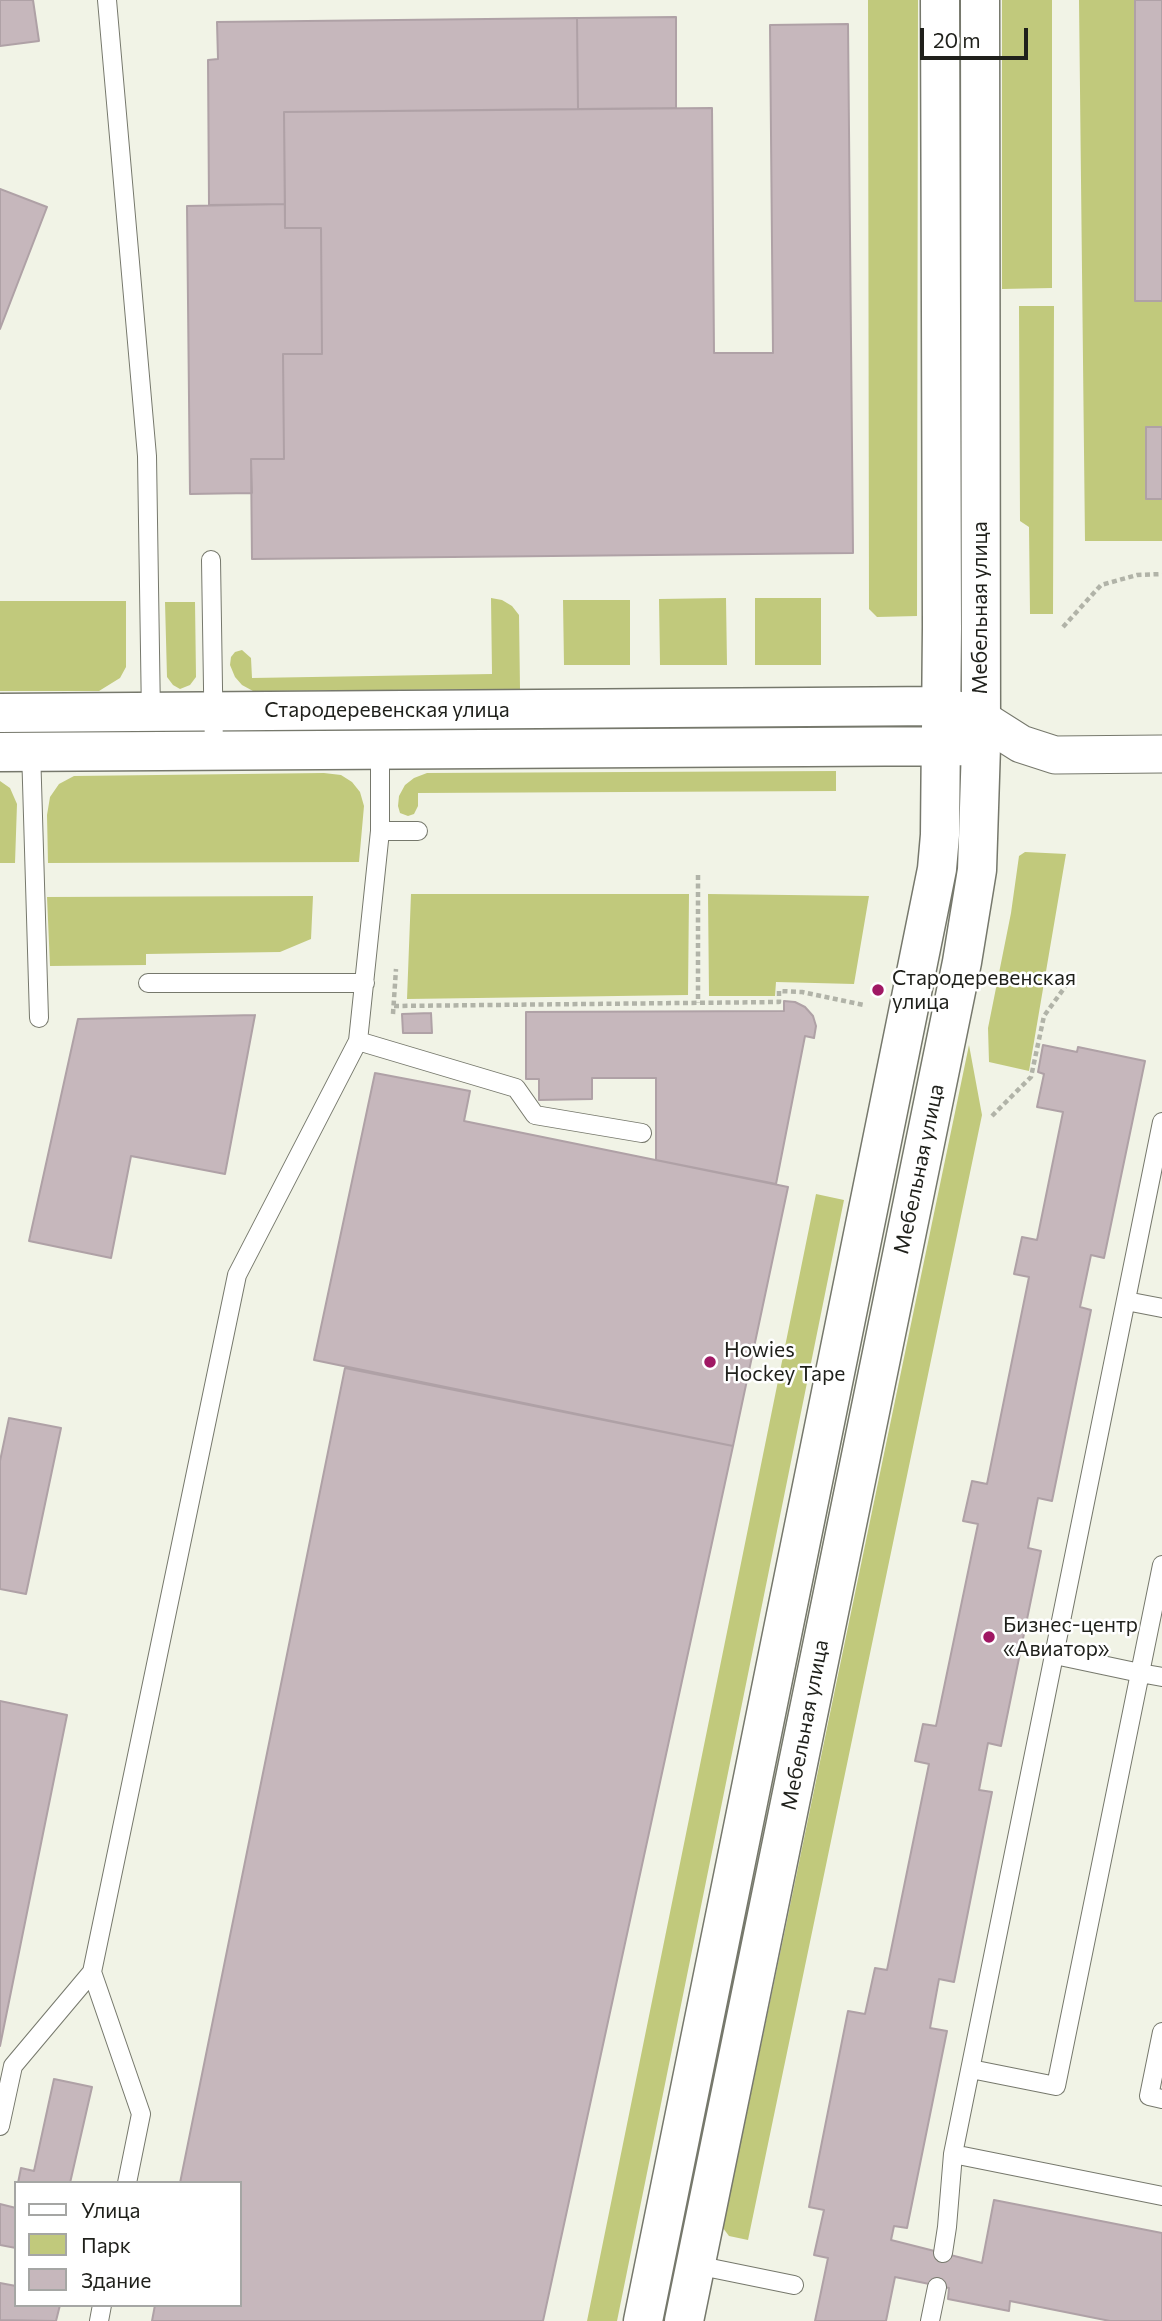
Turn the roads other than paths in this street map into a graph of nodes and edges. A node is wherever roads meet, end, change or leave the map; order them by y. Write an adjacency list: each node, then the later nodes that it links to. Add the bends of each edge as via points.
1 (107, 0): 8 (lane, via 147,456)
2 (940, 0): 5 (street, Мебельная улица)
3 (980, 0): 10 (street, Мебельная улица)
4 (211, 559): 7 (lane)
5 (942, 706): 6 (street, Стародеревенская улица); 10 (street, Стародеревенская улица); 11 (street, Мебельная улица)
6 (379, 710): 7 (street, Стародеревенская улица); 12 (lane)
7 (214, 711): 8 (street, Стародеревенская улица); 14 (lane)
8 (150, 712): 9 (street, Стародеревенская улица); 13 (lane)
9 (15, 713): 15 (lane)
10 (981, 732): 11 (street, Стародеревенская улица); 16 (street, via 1055,755); 41 (street, Мебельная улица, via 980,835 972,906)
11 (941, 747): 12 (street, Стародеревенская улица); 40 (street, Мебельная улица, via 940,835 933,899)
12 (380, 750): 14 (street, Стародеревенская улица); 17 (lane)
13 (151, 751): 14 (street, Стародеревенская улица); 15 (street, Стародеревенская улица)
14 (214, 751)
15 (15, 752): 21 (lane)
16 (1162, 754)
17 (380, 831): 18 (lane); 20 (lane)
18 (418, 831)
19 (148, 983): 20 (lane)
20 (365, 983): 22 (lane)
21 (39, 1018)
22 (358, 1041): 24 (lane, via 516,1088 535,1115); 31 (lane, via 237,1275)
23 (1162, 1122): 25 (lane)
24 (642, 1133)
25 (1126, 1301): 26 (lane); 28 (lane)
26 (1162, 1308)
27 (1162, 1565): 29 (lane)
28 (1055, 1655): 29 (lane); 33 (lane)
29 (1140, 1673): 30 (lane); 33 (lane, via 1056,2086)
30 (1162, 1677)
31 (92, 1972): 35 (lane, via 13,2066); 37 (lane, via 141,2113)
32 (1162, 2032): 34 (lane, via 1149,2096)
33 (971, 2068): 36 (lane)
34 (1162, 2099)
35 (0, 2126)
36 (953, 2154): 38 (lane); 39 (lane)
37 (127, 2181)
38 (1162, 2196)
39 (943, 2253)
40 (657, 2257): 41 (lane); 44 (street, Мебельная улица)
41 (695, 2265): 42 (lane); 45 (street, Мебельная улица)
42 (794, 2285)
43 (937, 2287): 46 (lane)
44 (643, 2321)
45 (684, 2321)
46 (930, 2321)

